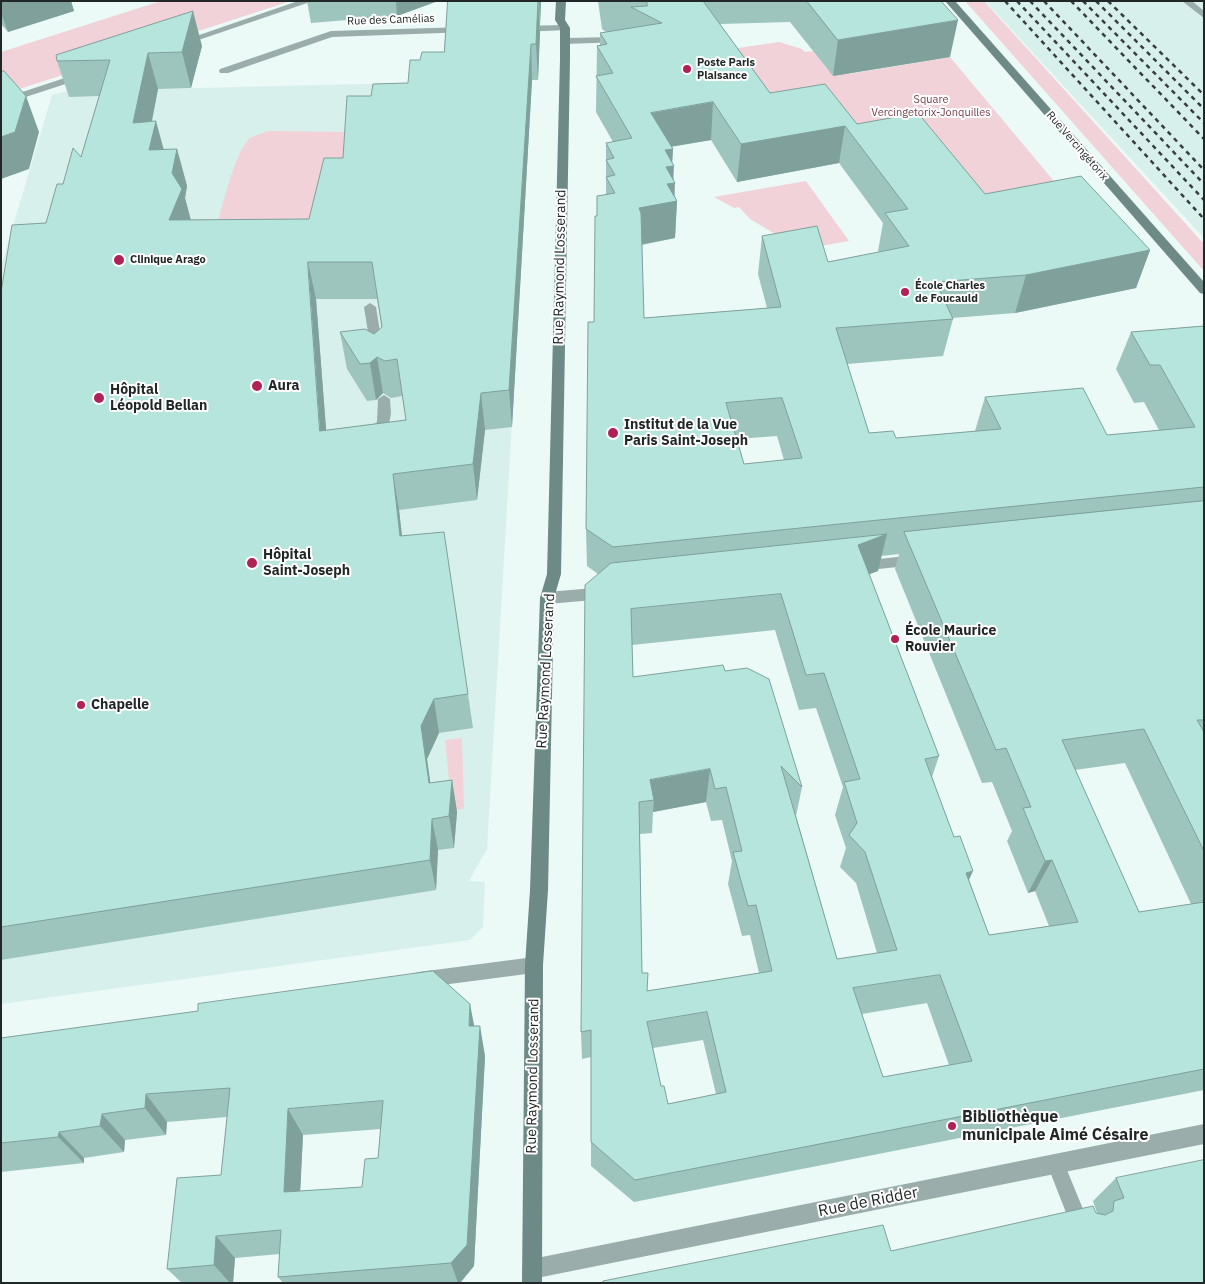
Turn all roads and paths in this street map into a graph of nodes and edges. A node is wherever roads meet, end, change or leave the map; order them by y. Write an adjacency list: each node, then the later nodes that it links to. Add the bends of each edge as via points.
1 (308, 1): 11 (street)
2 (561, 1): 6 (street, Rue Raymond Losserand, via 560,20)
3 (950, 1): 15 (street, Rue Vercingétorix)
4 (1186, 1): 5 (lane)
5 (1204, 16)
6 (565, 28): 7 (street); 10 (street, Rue Raymond Losserand)
7 (508, 29)
8 (480, 30): 12 (street, Rue des Camélias, via 331,34)
9 (633, 40): 10 (lane)
10 (565, 41): 23 (street, Rue Raymond Losserand, via 554,574)
11 (172, 46)
12 (224, 71)
13 (93, 72): 14 (street)
14 (1, 102)
15 (1204, 290)
16 (370, 307): 17 (lane)
17 (379, 365)
18 (384, 399): 19 (lane, via 383,424 374,430)
19 (358, 433)
20 (932, 558): 21 (street)
21 (843, 568)
22 (619, 591): 23 (street)
23 (547, 598): 24 (street, Rue Raymond Losserand)
24 (534, 964): 25 (street); 29 (street, Rue Raymond Losserand)
25 (404, 982)
26 (1204, 1134): 27 (street, Rue de Ridder)
27 (1056, 1164): 28 (lane); 29 (street, Rue de Ridder)
28 (1081, 1226)
29 (532, 1276)

